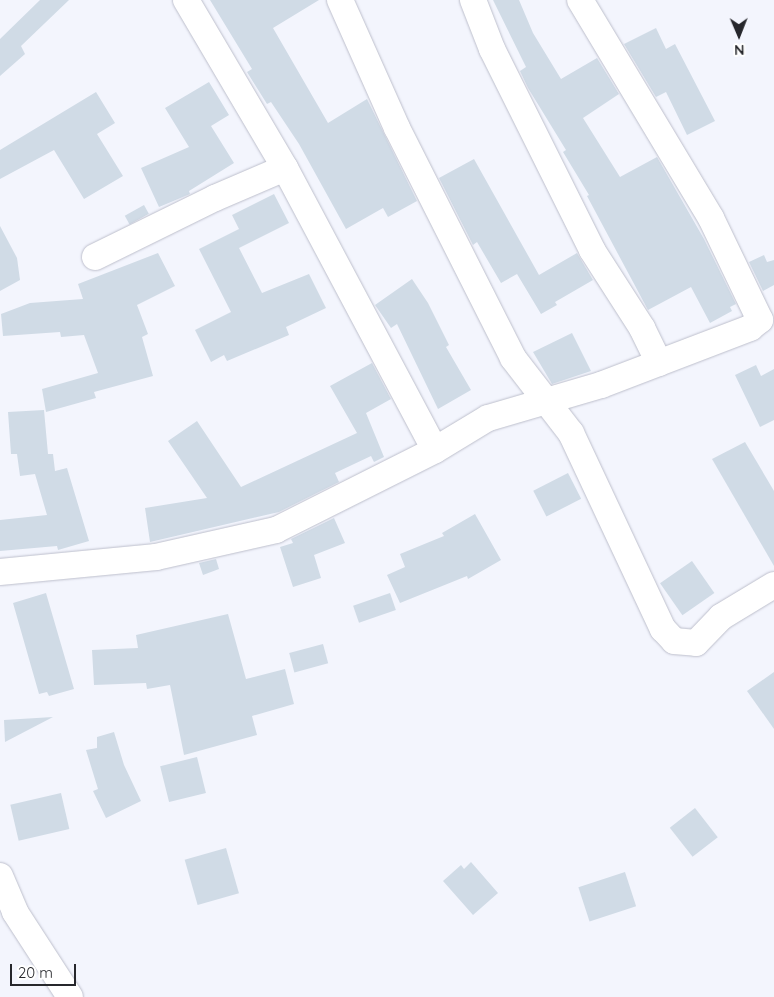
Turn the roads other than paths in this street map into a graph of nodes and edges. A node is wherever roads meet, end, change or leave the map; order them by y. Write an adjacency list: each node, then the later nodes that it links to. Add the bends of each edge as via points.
1 (186, 0): 5 (street)
2 (340, 0): 9 (street, via 397,128 513,358)
3 (473, 0): 8 (street, via 492,49 592,250 642,328)
4 (580, 0): 7 (street)
5 (285, 168): 6 (street, via 214,198); 10 (street)
6 (95, 257)
7 (767, 318): 8 (street, via 750,328)
8 (659, 363): 9 (street, via 601,385)
9 (544, 400): 10 (street, via 488,418); 12 (street, via 570,433 663,629 674,641 696,643 721,617)
10 (435, 450): 11 (street, via 276,530 156,557)
11 (0, 572)
12 (774, 585)
13 (0, 876): 14 (street, via 15,912)
14 (70, 997)

